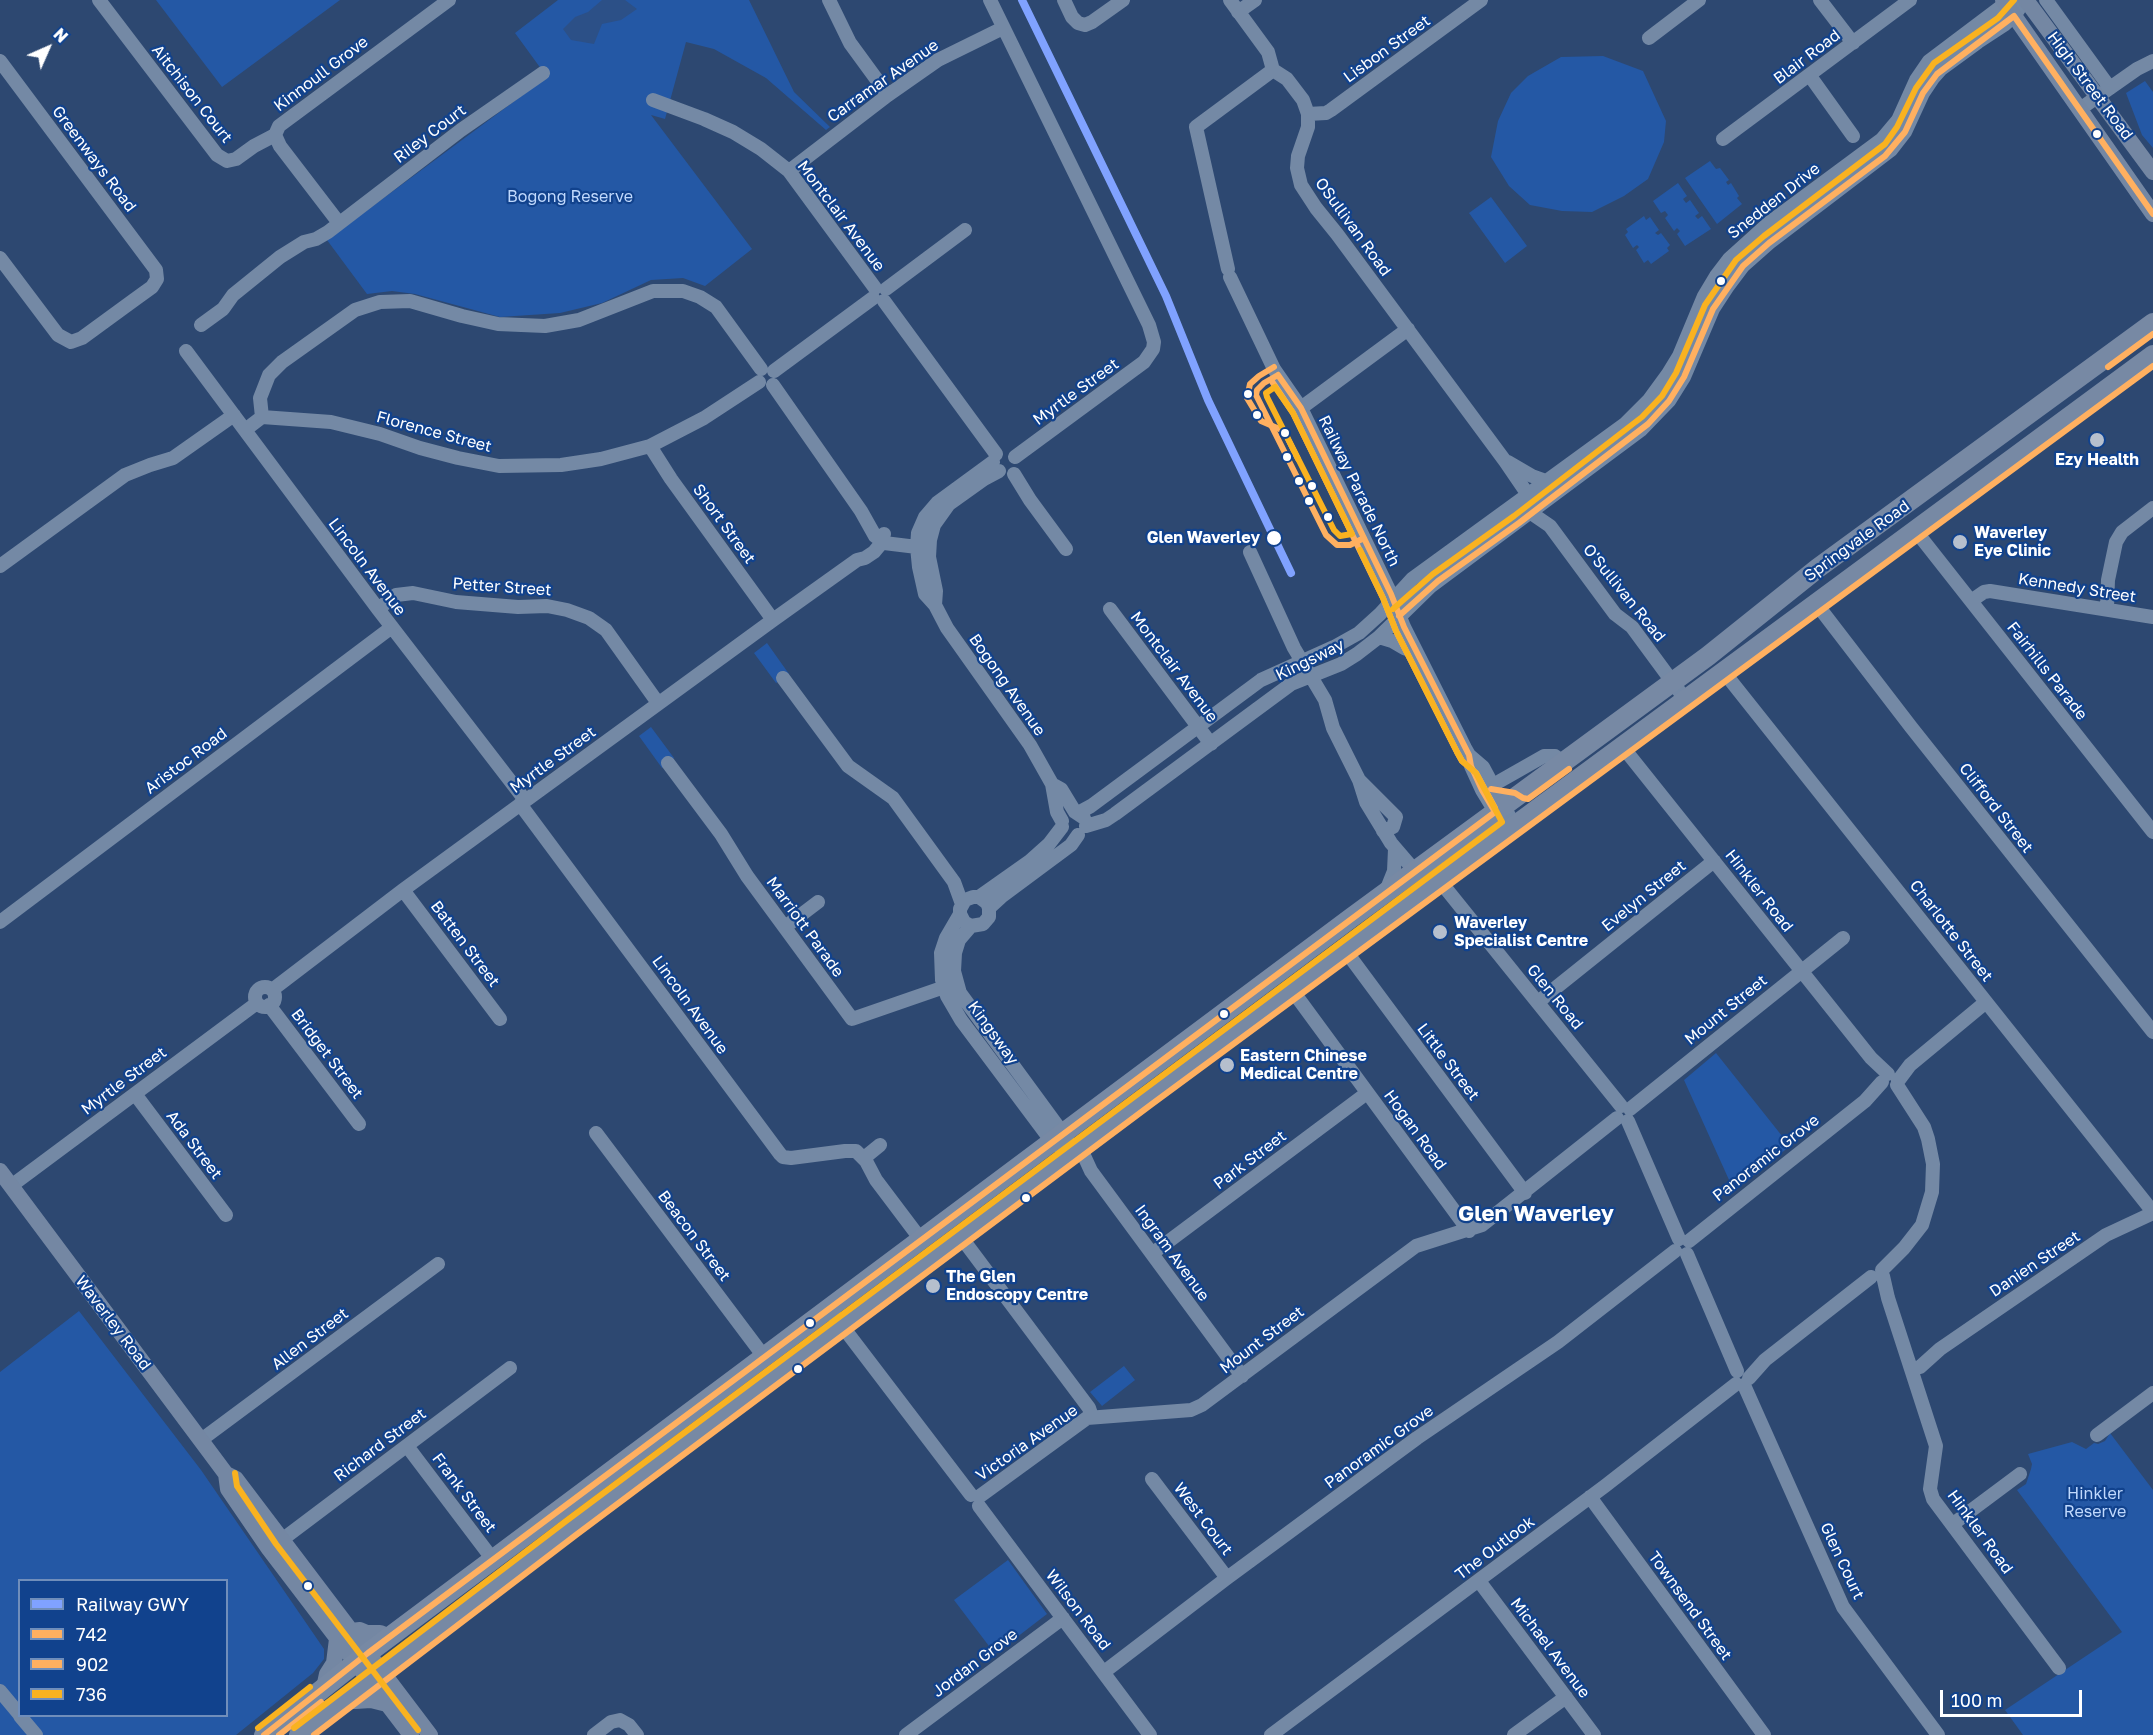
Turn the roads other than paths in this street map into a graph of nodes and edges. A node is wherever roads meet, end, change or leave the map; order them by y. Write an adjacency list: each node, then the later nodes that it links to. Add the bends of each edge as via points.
1 (99, 0): 30 (street, Aitchison Court, via 217,155 227,161 236,159)
2 (449, 0): 30 (street, Kinnoull Grove, via 279,126)
3 (829, 0): 26 (street, via 850,43)
4 (990, 0): 17 (street)
5 (1064, 0): 6 (street, via 1072,17 1085,25)
6 (1123, 0)
7 (1230, 0): 16 (street)
8 (1255, 0): 16 (street)
9 (1481, 0): 29 (street, Lisbon Street, via 1331,110)
10 (1700, 0): 18 (street)
11 (1820, 0): 19 (street)
12 (1910, 0): 19 (street, Blair Road)
13 (2025, 0): 15 (street, Snedden Drive); 25 (main road, High Street Road)
14 (2046, 0): 25 (street, High Street Road)
15 (2008, 5): 28 (main road, High Street Road); 57 (street, Snedden Drive, via 1929,61 1898,120 1882,139 1738,249 1708,287 1676,361 1649,400 1625,424); 60 (street, Snedden Drive, via 1937,74 1923,93 1905,132 1885,156 1750,260 1722,294 1690,368 1663,407 1641,430)
16 (1239, 12): 22 (street, via 1268,52)
17 (1003, 28): 26 (street, Carramar Avenue, via 938,60); 53 (street, Myrtle Street, via 1153,335 1153,349 1144,362)
18 (1649, 38)
19 (1853, 43): 24 (street, Blair Road)
20 (0, 61): 38 (street, Greenways Road, via 156,270 157,279 152,287 71,342 58,335)
21 (2153, 61): 25 (street)
22 (1273, 70): 29 (street, via 1287,79); 47 (street, Railway Parade North, via 1196,127 1229,273 1274,369)
23 (543, 73): 36 (street, Riley Court)
24 (1810, 76): 31 (street); 32 (street, Blair Road)
25 (2104, 92): 28 (street); 34 (main road, High Street Road)
26 (888, 95): 33 (street, Carramar Avenue)
27 (653, 100): 33 (street, Montclair Avenue, via 733,132)
28 (2080, 109): 35 (main road, High Street Road)
29 (1308, 114): 42 (street, OSullivan Road, via 1307,133 1298,156 1302,185)
30 (275, 135): 36 (street, Kinnoull Grove)
31 (1853, 136)
32 (1723, 139)
33 (789, 171): 39 (street, Montclair Avenue)
34 (2153, 172)
35 (2153, 214)
36 (339, 223): 41 (street, Riley Court, via 280,257)
37 (965, 230): 39 (street, Florence Street)
38 (0, 258)
39 (879, 294): 45 (street, Florence Street); 55 (street, Montclair Avenue)
40 (2153, 323): 46 (highway, Springvale Road)
41 (201, 325)
42 (1408, 329): 47 (street); 54 (street, OSullivan Road)
43 (186, 351): 48 (street, Lincoln Avenue)
44 (2153, 355): 50 (highway, Springvale Road)
45 (765, 374): 49 (street, via 716,307 682,291 653,291 579,320 545,326 498,324 410,301 380,303 355,310 282,362 269,375 260,398); 52 (street, Florence Street, via 704,418); 62 (street, via 777,377 773,385)
46 (2053, 397): 50 (highway); 85 (highway, Springvale Road, via 1818,568)
47 (1301, 408): 67 (street, Railway Parade North)
48 (234, 415): 51 (street, Lincoln Avenue); 66 (street, via 173,458 124,476)
49 (262, 417): 51 (street); 52 (street, Florence Street, via 330,422 439,453 499,465 561,465)
50 (2068, 417): 61 (highway, Springvale Road)
51 (245, 430): 71 (street, Lincoln Avenue)
52 (650, 446): 76 (street, Short Street)
53 (1015, 457): 55 (street, via 1005,452); 56 (street, via 1019,468)
54 (1505, 461): 57 (street, OSullivan Road); 58 (street, OSullivan Road)
55 (996, 463): 56 (street, via 1006,474); 63 (street, via 937,502 925,517); 70 (street, Bogong Avenue, via 984,479 942,512 931,533 929,557)
56 (1014, 474): 64 (street)
57 (1546, 481): 58 (street, Snedden Drive)
58 (1528, 495): 60 (street, O'Sullivan Road); 67 (street, Kingsway, via 1412,579)
59 (2153, 508): 73 (street, via 2120,535)
60 (1535, 511): 74 (street, Kingsway, via 1438,581); 85 (street, O'Sullivan Road, via 1615,614 1632,627)
61 (1915, 530): 68 (highway, Springvale Road); 69 (street, Fairhills Parade)
62 (880, 535): 63 (street); 76 (street, Myrtle Street, via 857,560)
63 (917, 540): 70 (street, Bogong Avenue, via 925,594)
64 (1066, 549)
65 (1250, 552): 80 (street)
66 (0, 566)
67 (1393, 599): 74 (street, Railway Parade North); 80 (street, Kingsway, via 1359,633)
68 (1815, 602): 81 (highway, Springvale Road); 128 (street, Clifford Street)
69 (1973, 604): 73 (street, Kennedy Street, via 1984,592 1995,592); 104 (street, Fairhills Parade)
70 (935, 605): 96 (street, Bogong Avenue)
71 (378, 609): 77 (street, Lincoln Avenue); 88 (street, Petter Street, via 396,595 413,593 456,602 567,610 606,630)
72 (1110, 609): 89 (street, Montclair Avenue)
73 (2104, 609): 75 (street, Kennedy Street)
74 (1400, 616): 78 (street, Kingsway); 79 (street, Railway Parade North)
75 (2153, 616)
76 (772, 620): 88 (street, Myrtle Street)
77 (392, 627): 98 (street, Lincoln Avenue); 116 (street, Aristoc Road)
78 (1379, 637): 79 (street); 82 (street, Kingsway, via 1348,660)
79 (1416, 652): 92 (street, Railway Parade North)
80 (1302, 662): 82 (street); 83 (street, Kingsway)
81 (1723, 671): 87 (highway, Springvale Road); 125 (street, Charlotte Street)
82 (1311, 675): 86 (street, Kingsway); 105 (street, via 1359,780 1396,817 1393,827 1383,831)
83 (1269, 676): 86 (street); 89 (street, Kingsway)
84 (783, 678): 113 (street, via 848,766 893,798)
85 (1672, 682): 87 (street, O'Sullivan Road); 93 (highway, Springvale Road)
86 (1281, 692): 90 (street, Kingsway)
87 (1685, 699): 91 (highway, Springvale Road)
88 (658, 703): 98 (street, Myrtle Street)
89 (1198, 727): 90 (street, Montclair Avenue); 100 (street, Kingsway)
90 (1211, 744): 103 (street, Kingsway, via 1106,820)
91 (1622, 746): 102 (highway, Springvale Road); 107 (street, Hinkler Road)
92 (1469, 755): 95 (street, Railway Parade North); 99 (street, Railway Parade North, via 1471,766)
93 (1563, 762): 95 (street, via 1555,756 1544,756); 97 (highway, Springvale Road)
94 (668, 763): 118 (street, Marriott Parade)
95 (1496, 781): 97 (street); 99 (street, Railway Parade North)
96 (1052, 784): 100 (street, Bogong Avenue, via 1061,789); 101 (street, Bogong Avenue)
97 (1526, 790): 99 (highway, Springvale Road)
98 (523, 802): 110 (street, Myrtle Street); 138 (street, Lincoln Avenue, via 780,1154 791,1158 850,1150)
99 (1499, 809): 102 (street, Railway Parade North); 106 (highway, Springvale Road)
100 (1077, 813): 101 (street, via 1065,815); 103 (street, via 1085,821)
101 (1062, 824): 103 (street, via 1066,834); 113 (street, Kingsway, via 1037,856)
102 (1511, 827): 109 (highway, Springvale Road)
103 (1082, 831): 114 (street, Kingsway, via 1071,845)
104 (2153, 832)
105 (1395, 849): 108 (street); 111 (street, via 1394,871)
106 (1437, 855): 108 (highway, Springvale Road); 109 (highway, via 1435,869)
107 (1714, 861): 121 (street, Hinkler Road); 124 (street, Evelyn Street)
108 (1415, 871): 109 (highway); 111 (highway, Springvale Road)
109 (1439, 880): 115 (highway, Springvale Road); 124 (street, Glen Road)
110 (403, 890): 126 (street, Myrtle Street, via 272,990 274,999); 127 (street, Batten Street)
111 (1385, 893): 115 (highway); 135 (highway, Springvale Road)
112 (818, 902): 118 (street)
113 (968, 903): 114 (street, via 984,900); 117 (street, via 964,922); 122 (street, Kingsway, via 942,948 941,969)
114 (989, 908): 117 (street, via 986,921)
115 (1399, 910): 120 (highway, Springvale Road)
116 (0, 922)
117 (971, 926): 122 (street, Kingsway, via 956,945)
118 (785, 927): 122 (street, Marriott Parade, via 852,1019)
119 (1843, 938): 121 (street, Mount Street)
120 (1345, 950): 123 (highway, Springvale Road); 141 (street, Little Street)
121 (1802, 972): 129 (street, Hinkler Road); 132 (street, Mount Street)
122 (950, 984): 135 (street, Kingsway)
123 (1292, 990): 130 (street, Hogan Road); 137 (highway, Springvale Road)
124 (1538, 1002): 132 (street, Glen Road)
125 (1986, 1002): 129 (street, Panoramic Grove); 142 (street, Charlotte Street)
126 (263, 1004): 131 (street, Myrtle Street); 133 (street, Bridget Street)
127 (500, 1019)
128 (2153, 1032)
129 (1889, 1082): 147 (street, Panoramic Grove); 150 (street, Hinkler Road, via 1924,1127 1933,1164 1932,1192 1922,1225)
130 (1367, 1093): 144 (street, Hogan Road); 148 (street, Park Street)
131 (135, 1094): 140 (street, Myrtle Street); 143 (street, Ada Street)
132 (1624, 1113): 141 (street, Mount Street); 147 (street, Glen Road)
133 (359, 1124)
134 (596, 1133): 153 (street, Beacon Street)
135 (1059, 1138): 137 (street, Kingsway); 146 (highway, Springvale Road)
136 (880, 1145): 138 (street)
137 (1075, 1151): 145 (highway, Springvale Road); 148 (street, Ingram Avenue)
138 (864, 1158): 146 (street)
139 (0, 1172): 140 (main road, Waverley Road)
140 (11, 1186): 161 (main road, Waverley Road)
141 (1525, 1193): 144 (street, Mount Street, via 1482,1226)
142 (2153, 1212): 154 (street, Danien Street, via 2106,1235)
143 (226, 1215)
144 (1469, 1231): 156 (street, Mount Street, via 1416,1246)
145 (961, 1237): 152 (highway, Springvale Road); 159 (street, via 1089,1407)
146 (922, 1241): 151 (highway, Springvale Road)
147 (1683, 1246): 157 (street, Glen Road); 172 (street, Panoramic Grove, via 1558,1342 1418,1437)
148 (1152, 1253): 156 (street, Ingram Avenue)
149 (438, 1264): 161 (street, Allen Street)
150 (1878, 1276): 154 (street, Hinkler Road); 157 (street, The Outlook)
151 (830, 1310): 152 (street, Wilson Road); 153 (highway, Springvale Road)
152 (842, 1326): 166 (street, Wilson Road); 169 (highway, Springvale Road)
153 (765, 1358): 167 (highway, Springvale Road)
154 (1910, 1366): 168 (street, Hinkler Road, via 1936,1446 1930,1489)
155 (510, 1368): 162 (street, Richard Street)
156 (1242, 1376): 159 (street, Mount Street, via 1194,1409)
157 (1742, 1378): 165 (street, The Outlook); 202 (street, Glen Court, via 1843,1607)
158 (2153, 1393): 160 (street)
159 (1092, 1417): 166 (street, Victoria Avenue)
160 (2097, 1435)
161 (201, 1440): 170 (main road, Waverley Road, via 226,1474 236,1479)
162 (407, 1446): 170 (street, Richard Street); 171 (street, Frank Street)
163 (2020, 1474): 168 (street)
164 (1152, 1479): 172 (street, West Court)
165 (1590, 1497): 173 (street, The Outlook); 201 (street, Townsend Street)
166 (977, 1499): 174 (street, Wilson Road)
167 (556, 1514): 169 (highway); 171 (highway, Springvale Road)
168 (1953, 1524): 179 (street, Hinkler Road)
169 (572, 1528): 177 (highway, Springvale Road)
170 (276, 1544): 175 (main road, Waverley Road)
171 (494, 1561): 176 (highway, Springvale Road)
172 (1227, 1578): 180 (street, Panoramic Grove)
173 (1479, 1581): 184 (street, Michael Avenue); 198 (street, The Outlook)
174 (1063, 1618): 180 (street, Wilson Road); 196 (street, Jordan Grove)
175 (344, 1635): 176 (main road, via 360,1630); 178 (main road, Waverley Road); 182 (main road)
176 (390, 1637): 178 (highway, Springvale Road)
177 (403, 1656): 181 (highway, Springvale Road); 186 (main road, via 401,1687)
178 (362, 1658): 181 (main road, Waverley Road); 182 (highway, Springvale Road)
179 (2059, 1668)
180 (1104, 1672): 197 (street, Wilson Road)
181 (376, 1676): 185 (highway, Springvale Road); 186 (main road, Waverley Road)
182 (324, 1688): 190 (highway, Springvale Road)
183 (0, 1691): 187 (street)
184 (1566, 1697): 199 (street); 200 (street, Michael Avenue)
185 (347, 1698): 186 (main road); 191 (highway, Springvale Road)
186 (393, 1698): 192 (main road, Waverley Road); 193 (main road, Waverley Road)
187 (18, 1713)
188 (22, 1717): 189 (street)
189 (36, 1735)
190 (264, 1735)
191 (299, 1735)
192 (411, 1735)
193 (430, 1735)
194 (594, 1735): 195 (street, via 617,1720 626,1722)
195 (637, 1735)
196 (906, 1735)
197 (1150, 1735)
198 (1271, 1735)
199 (1514, 1735)
200 (1594, 1735)
201 (1763, 1735)
202 (1938, 1735)

